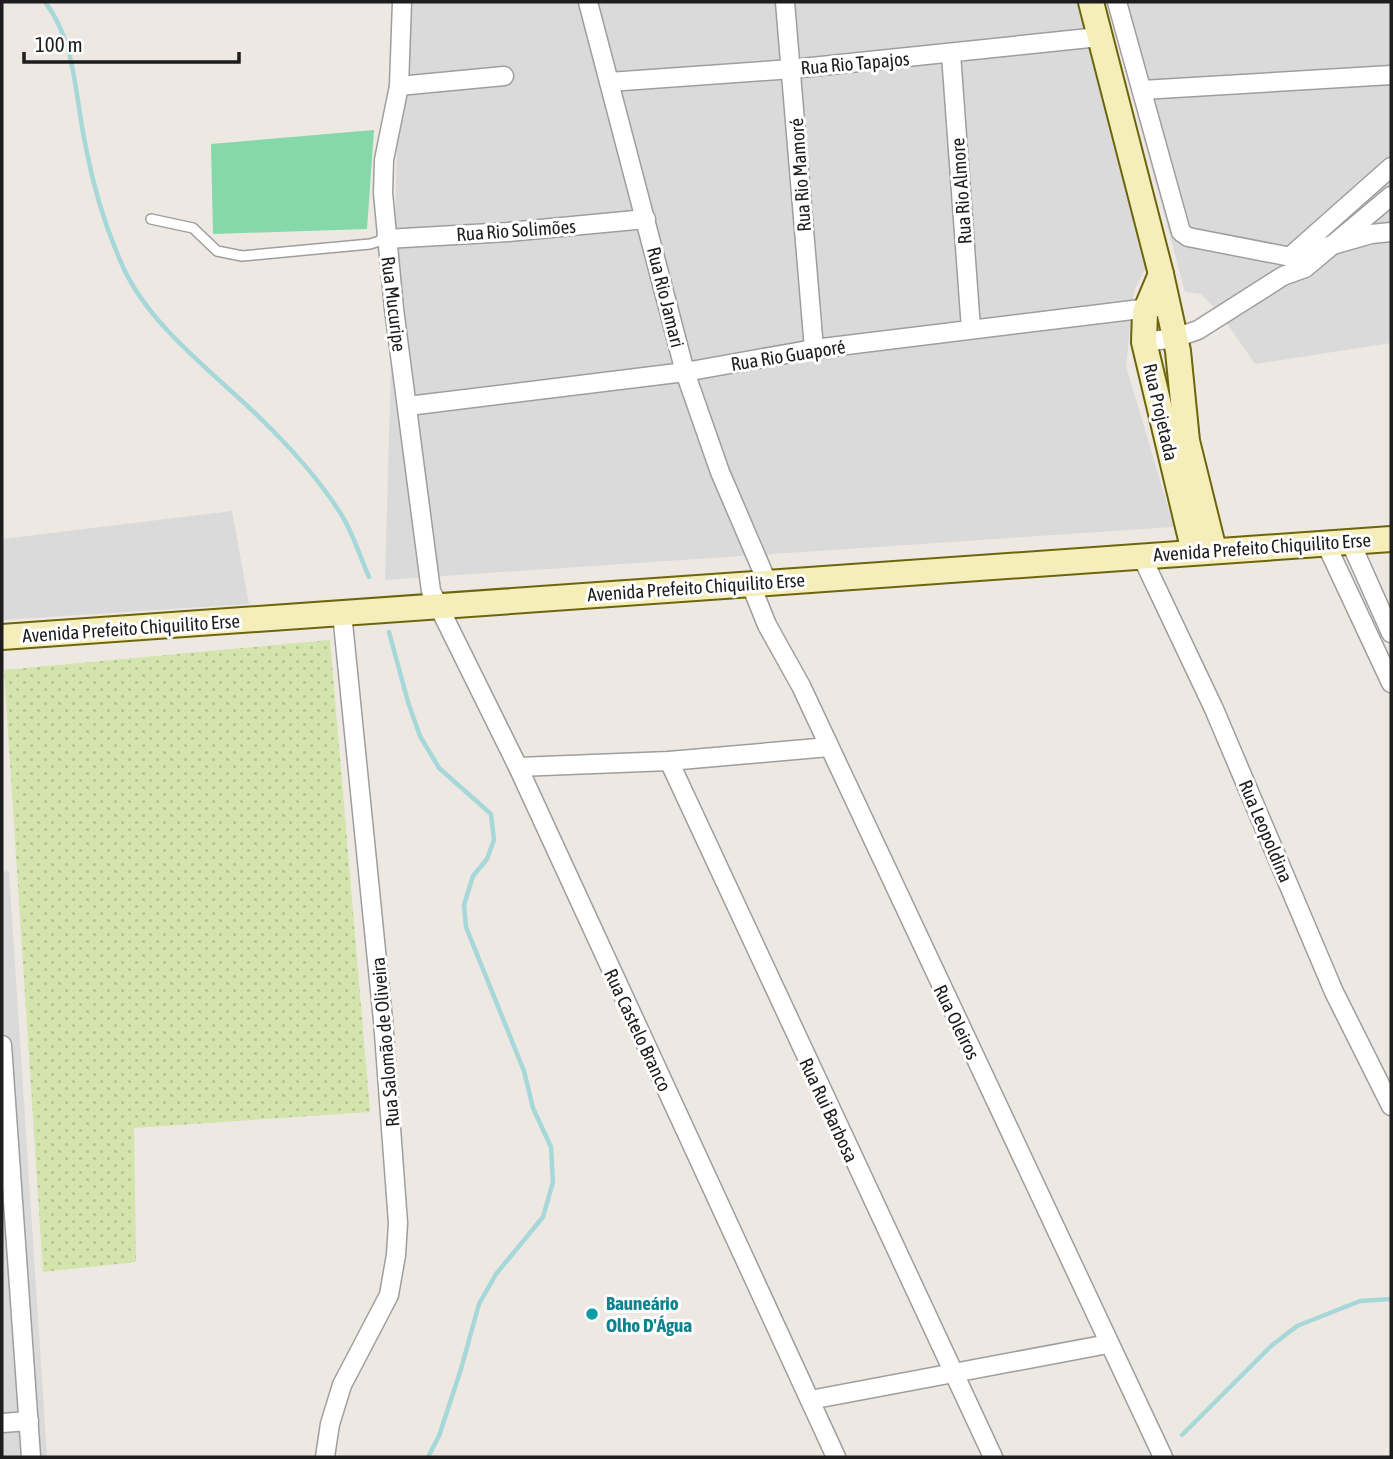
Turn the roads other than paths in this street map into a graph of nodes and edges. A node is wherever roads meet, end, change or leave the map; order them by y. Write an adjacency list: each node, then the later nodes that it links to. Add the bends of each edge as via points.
1 (402, 2): 12 (street, Rua Mucuripe)
2 (588, 2): 11 (street, Rua Rio Jamari)
3 (785, 2): 8 (street, Rua Rio Mamoré)
4 (1091, 2): 6 (street, Rua Projetada)
5 (1117, 2): 13 (street)
6 (1099, 37): 7 (street, Rua Rio Tapajos); 23 (street, Rua Projetada, via 1161,274)
7 (951, 54): 8 (street, Rua Rio Tapajos); 24 (street, Rua Rio Almore)
8 (792, 69): 11 (street, Rua Rio Tapajos); 27 (street, Rua Rio Mamoré)
9 (1391, 75): 13 (street)
10 (504, 76): 12 (street)
11 (609, 82): 17 (street, Rua Rio Jamari)
12 (400, 86): 19 (street, Rua Mucuripe, via 384,160)
13 (1142, 90): 21 (street, via 1181,232)
14 (1391, 167): 21 (street)
15 (1391, 196): 20 (street)
16 (151, 219): 19 (lane, via 193,228 217,251 242,256)
17 (646, 219): 19 (street, Rua Rio Solimões); 28 (street, Rua Rio Jamari)
18 (1391, 232): 20 (street)
19 (386, 239): 29 (street, Rua Mucuripe)
20 (1333, 246): 21 (street); 22 (street, via 1305,268)
21 (1291, 257): 22 (street)
22 (1283, 276): 25 (street, via 1211,322)
23 (1157, 307): 24 (street, Rua Rio Guaporé); 25 (street, Rua Projetada); 26 (street, Rua Projetada)
24 (971, 329): 27 (street, Rua Rio Guaporé)
25 (1175, 338): 26 (street); 32 (street, Rua Projetada)
26 (1144, 342): 32 (street, Rua Projetada)
27 (814, 349): 28 (street, Rua Rio Guaporé)
28 (685, 372): 29 (street, Rua Rio Guaporé); 34 (street, Rua Rio Jamari)
29 (408, 406): 35 (street, Rua Mucuripe)
30 (1391, 539): 31 (street, Avenida Prefeito Chiquilito Erse)
31 (1338, 543): 32 (street, Avenida Prefeito Chiquilito Erse); 37 (street); 39 (street)
32 (1204, 551): 33 (street, Avenida Prefeito Chiquilito Erse)
33 (1141, 555): 34 (street, Avenida Prefeito Chiquilito Erse); 44 (street, Rua Leopoldina, via 1214,709 1335,992)
34 (760, 585): 35 (street, Avenida Prefeito Chiquilito Erse); 40 (street, Rua Oleiros, via 767,625)
35 (436, 605): 36 (street, Avenida Prefeito Chiquilito Erse); 42 (street, Rua Castelo Branco)
36 (342, 613): 38 (street, Avenida Prefeito Chiquilito Erse); 51 (street, Rua Salomão de Oliveira, via 398,1223 389,1295 344,1378)
37 (1391, 632)
38 (2, 637)
39 (1391, 683)
40 (829, 747): 41 (street); 45 (street, Rua Oleiros)
41 (668, 761): 42 (street); 46 (street, Rua Rui Barbosa)
42 (518, 767): 47 (street, Rua Castelo Branco)
43 (2, 1045): 48 (street)
44 (1391, 1106)
45 (1108, 1344): 46 (street); 54 (street, Rua Oleiros)
46 (954, 1373): 47 (street); 53 (street, Rua Rui Barbosa)
47 (810, 1400): 52 (street, Rua Castelo Branco)
48 (29, 1421): 49 (street); 50 (street)
49 (2, 1423)
50 (31, 1457)
51 (325, 1457)
52 (836, 1457)
53 (993, 1457)
54 (1163, 1457)

